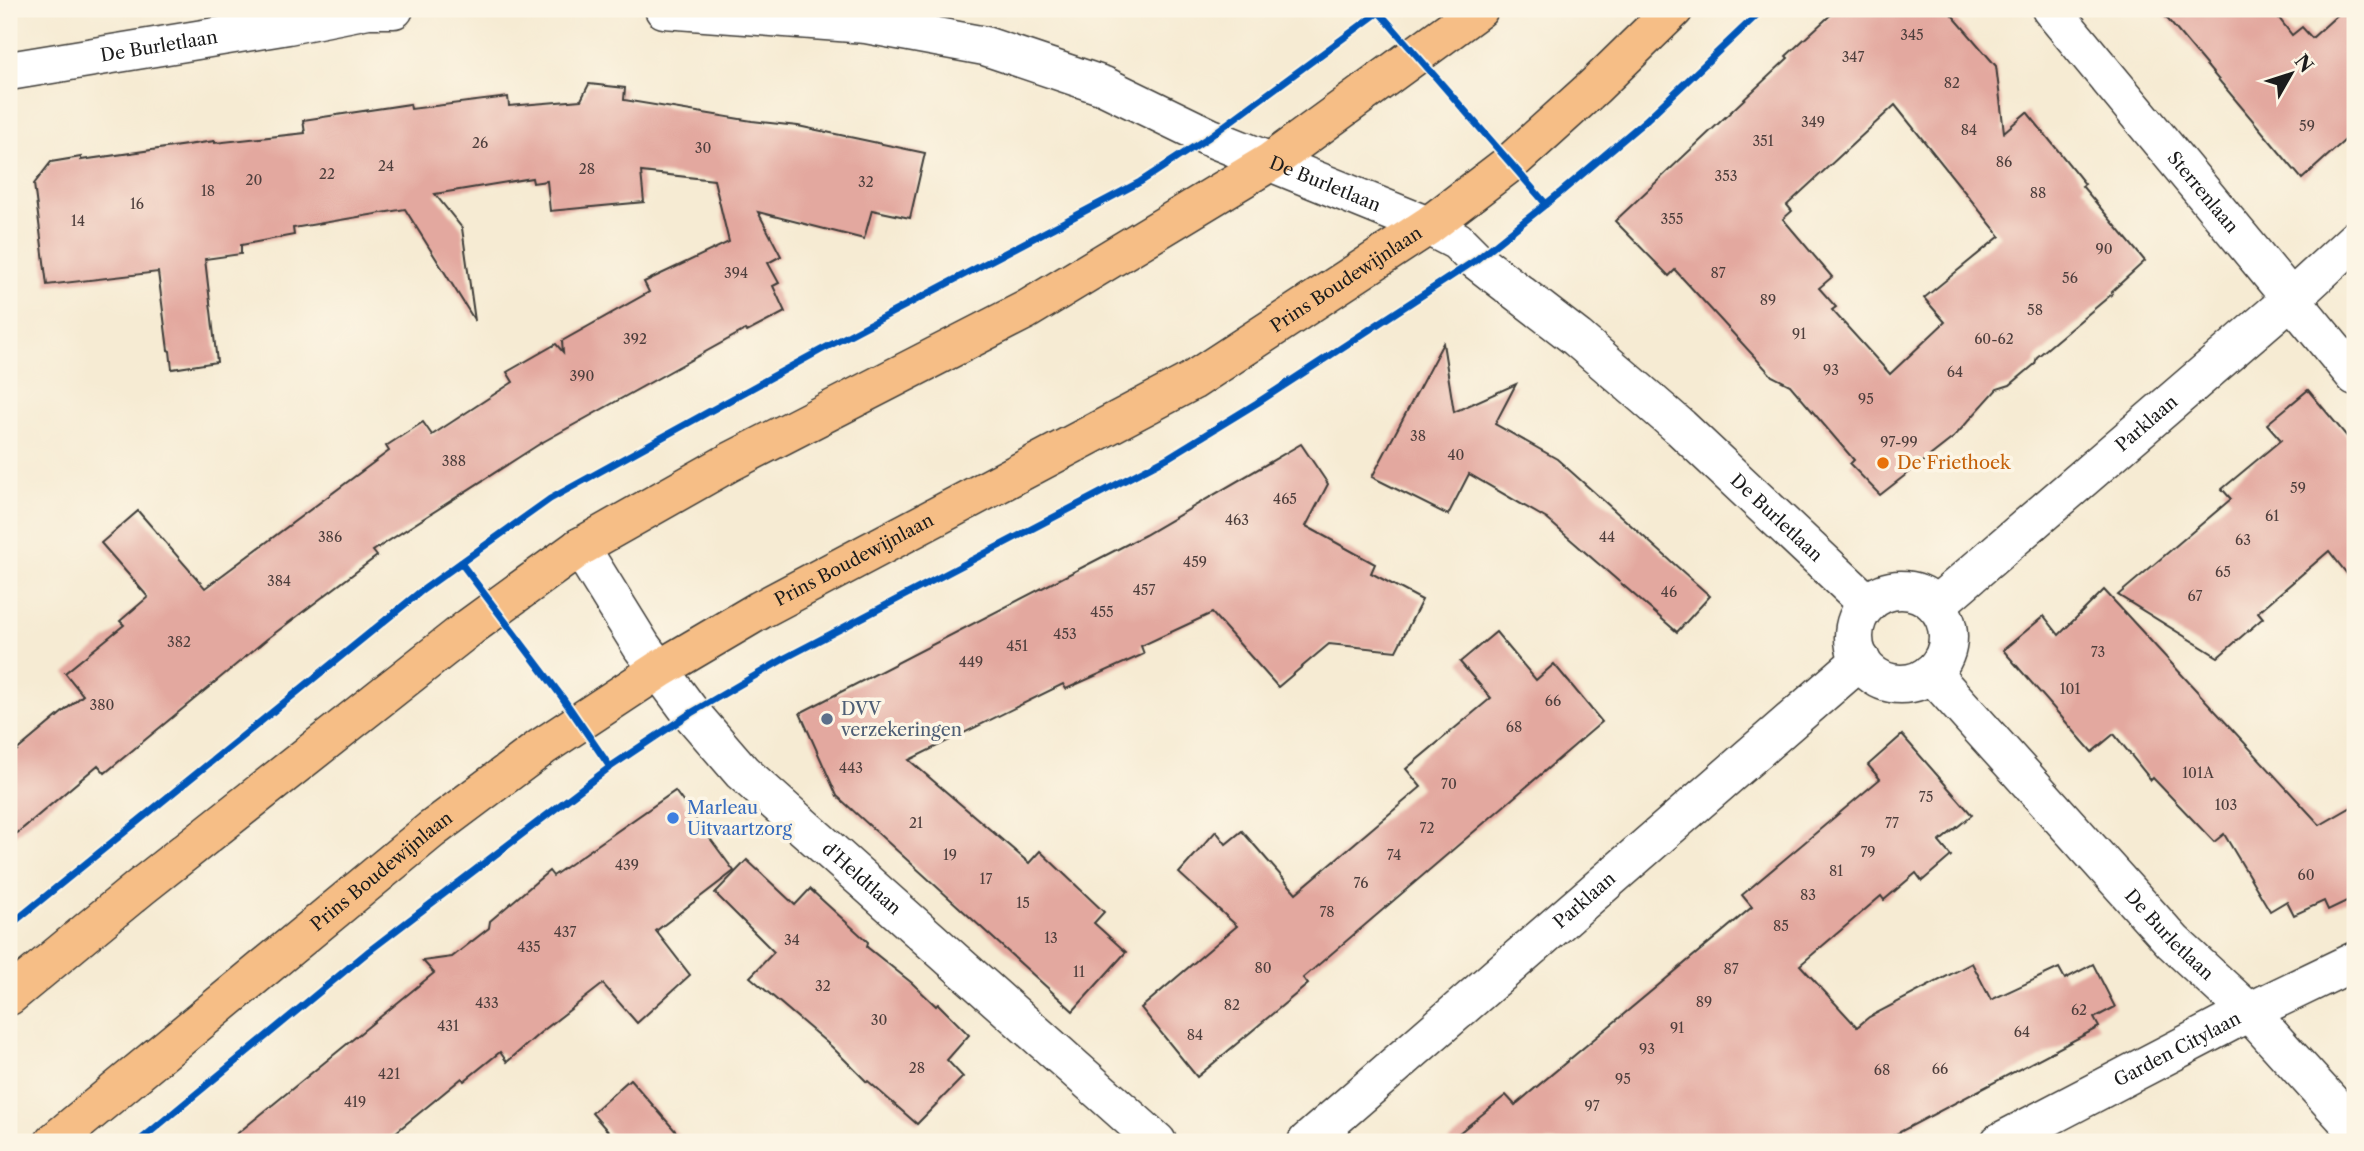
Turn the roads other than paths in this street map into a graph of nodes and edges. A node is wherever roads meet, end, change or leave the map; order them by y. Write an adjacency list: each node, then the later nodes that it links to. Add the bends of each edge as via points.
1 (394, 9): 6 (street, De Burletlaan, via 369,9)
2 (664, 9): 7 (street, De Burletlaan, via 866,24 985,46 1104,86)
3 (1479, 9): 7 (main road)
4 (1674, 9): 8 (main road, Prins Boudewijnlaan, via 1509,164)
5 (2051, 9): 10 (street, Sterrenlaan)
6 (9, 71)
7 (1270, 162): 8 (street, De Burletlaan); 12 (main road, via 1026,310 730,462)
8 (1428, 226): 13 (street, De Burletlaan, via 1457,241 1588,347); 16 (main road, Prins Boudewijnlaan, via 1192,381 760,610)
9 (2355, 240): 10 (street, Parklaan)
10 (2291, 299): 11 (street, Sterrenlaan); 14 (street, Parklaan)
11 (2355, 376)
12 (580, 547): 16 (street, d'Heldtlaan, via 642,648); 19 (main road, via 470,627)
13 (1868, 604): 14 (street, via 1884,593 1902,590 1921,594); 15 (street, via 1854,633)
14 (1936, 605): 17 (street, via 1948,626 1947,651)
15 (1861, 660): 17 (street, via 1888,684 1921,681); 24 (street, Parklaan)
16 (660, 669): 22 (main road, Prins Boudewijnlaan, via 542,747 431,830); 23 (street, d'Heldtlaan, via 742,772)
17 (1931, 673): 20 (street, De Burletlaan, via 2173,942)
18 (2355, 961): 20 (street, Garden Citylaan)
19 (9, 996)
20 (2249, 1012): 21 (street, De Burletlaan); 25 (street, Garden Citylaan)
21 (2355, 1129)
22 (54, 1142)
23 (1157, 1142)
24 (1307, 1142)
25 (2000, 1142)

